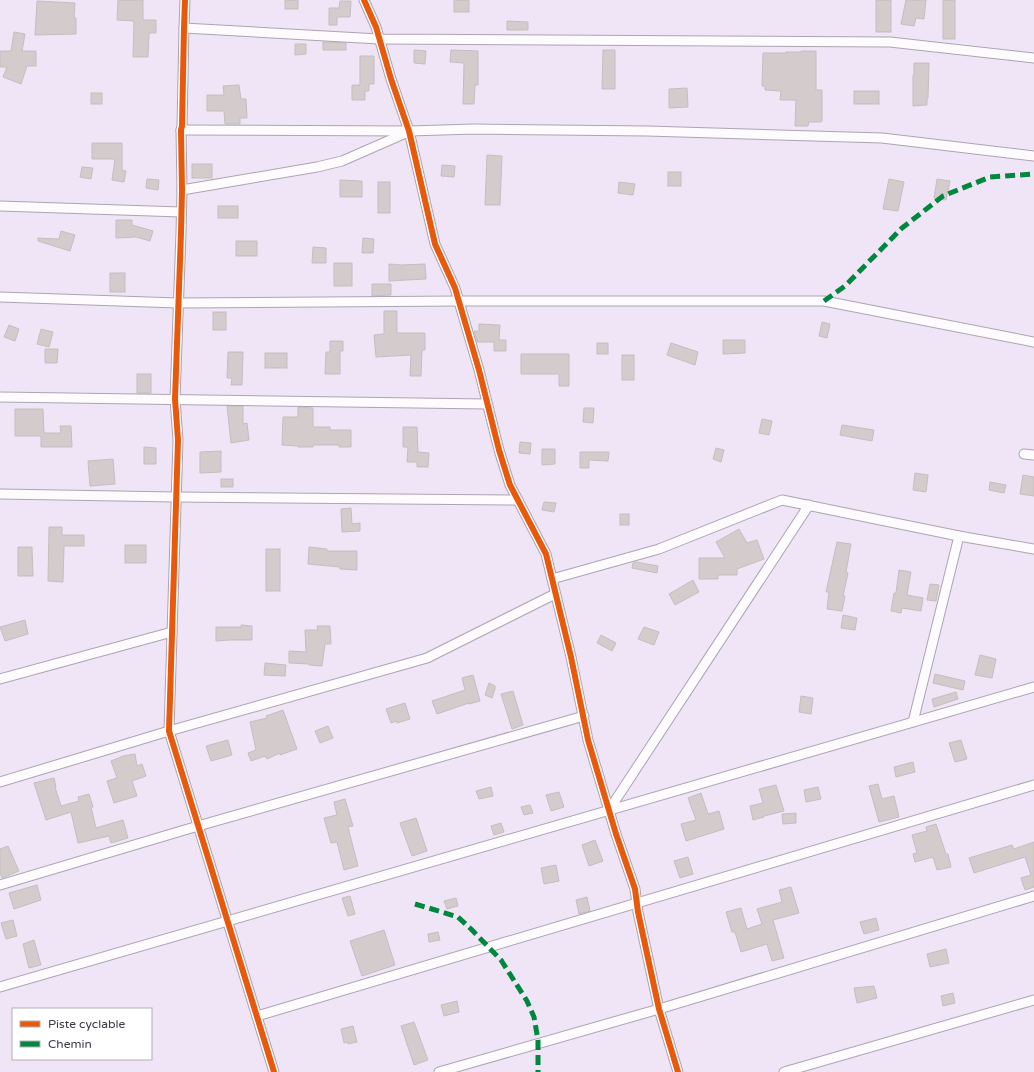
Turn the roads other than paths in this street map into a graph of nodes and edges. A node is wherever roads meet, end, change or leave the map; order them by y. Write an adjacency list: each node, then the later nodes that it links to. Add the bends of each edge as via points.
1 (185, 0): 3 (street)
2 (364, 0): 4 (street)
3 (184, 28): 4 (street); 6 (street)
4 (379, 39): 5 (street, via 890,42); 7 (street)
5 (1034, 58)
6 (181, 130): 7 (street); 9 (street)
7 (409, 131): 8 (street, via 647,131 882,138); 9 (street, via 342,161); 13 (street, via 435,244)
8 (1034, 156)
9 (182, 190): 11 (street)
10 (0, 206): 11 (street)
11 (181, 212): 14 (street)
12 (0, 297): 14 (street)
13 (459, 301): 14 (street); 15 (street, via 824,301); 18 (street)
14 (178, 303): 17 (street)
15 (1034, 342)
16 (0, 397): 17 (street)
17 (175, 399): 18 (street); 22 (street, via 178,440)
18 (487, 404): 23 (street, via 510,485)
19 (1024, 454): 20 (street)
20 (1034, 455)
21 (0, 494): 22 (street)
22 (176, 497): 23 (street); 29 (street)
23 (518, 500): 27 (street, via 546,554)
24 (809, 506): 25 (street); 27 (street, via 782,500 658,549); 37 (street)
25 (959, 536): 26 (street); 33 (street)
26 (1034, 549)
27 (552, 579): 28 (street)
28 (555, 594): 32 (street); 34 (street, via 427,658)
29 (172, 632): 30 (street); 34 (street)
30 (0, 679)
31 (1034, 686): 33 (street)
32 (584, 716): 37 (street, via 588,740); 38 (street)
33 (913, 722): 37 (street)
34 (169, 731): 35 (street); 38 (street)
35 (0, 782)
36 (1034, 785): 41 (street)
37 (609, 810): 41 (street, via 635,889); 42 (street)
38 (198, 826): 39 (street); 42 (street)
39 (0, 885)
40 (1034, 896): 45 (street)
41 (637, 903): 45 (street); 46 (street)
42 (228, 921): 43 (street); 46 (street)
43 (0, 987)
44 (1034, 1000): 50 (street)
45 (659, 1009): 48 (street); 49 (street)
46 (257, 1016): 47 (street)
47 (274, 1072)
48 (439, 1072)
49 (678, 1072)
50 (784, 1072)

